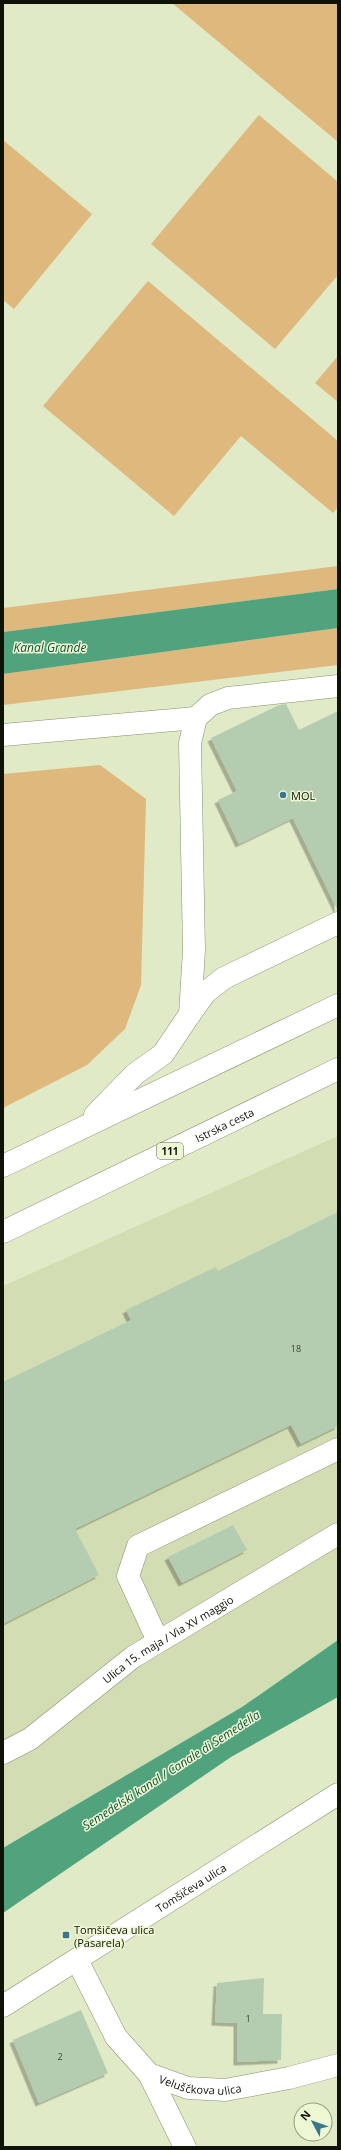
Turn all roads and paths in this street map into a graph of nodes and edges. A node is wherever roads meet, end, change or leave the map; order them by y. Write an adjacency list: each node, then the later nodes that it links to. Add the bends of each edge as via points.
1 (338, 686): 2 (main road, via 228,698 210,705)
2 (196, 718): 3 (main road); 6 (main road, via 190,743 194,942)
3 (3, 735)
4 (338, 923): 6 (main road, via 224,978 205,993)
5 (338, 1005): 8 (main road)
6 (190, 1014): 8 (main road, via 163,1054 136,1074)
7 (338, 1070): 10 (main road, Istrska cesta / 111)
8 (83, 1127): 9 (main road)
9 (3, 1166)
10 (3, 1232)
11 (338, 1449): 13 (main road, via 138,1546 128,1576)
12 (338, 1534): 13 (main road, Ulica 15. maja / Via XV maggio)
13 (158, 1641): 14 (main road, Ulica 15. maja / Via XV maggio, via 133,1657 30,1740)
14 (3, 1753)
15 (338, 1794): 16 (main road, Tomšičeva ulica)
16 (77, 1960): 17 (main road, Tomšičeva ulica); 19 (main road, Veluščkova ulica, via 116,2037)
17 (3, 2006)
18 (338, 2065): 19 (main road, Veluščkova ulica, via 289,2078 225,2090 188,2088)
19 (149, 2074): 20 (main road)
20 (185, 2147)

